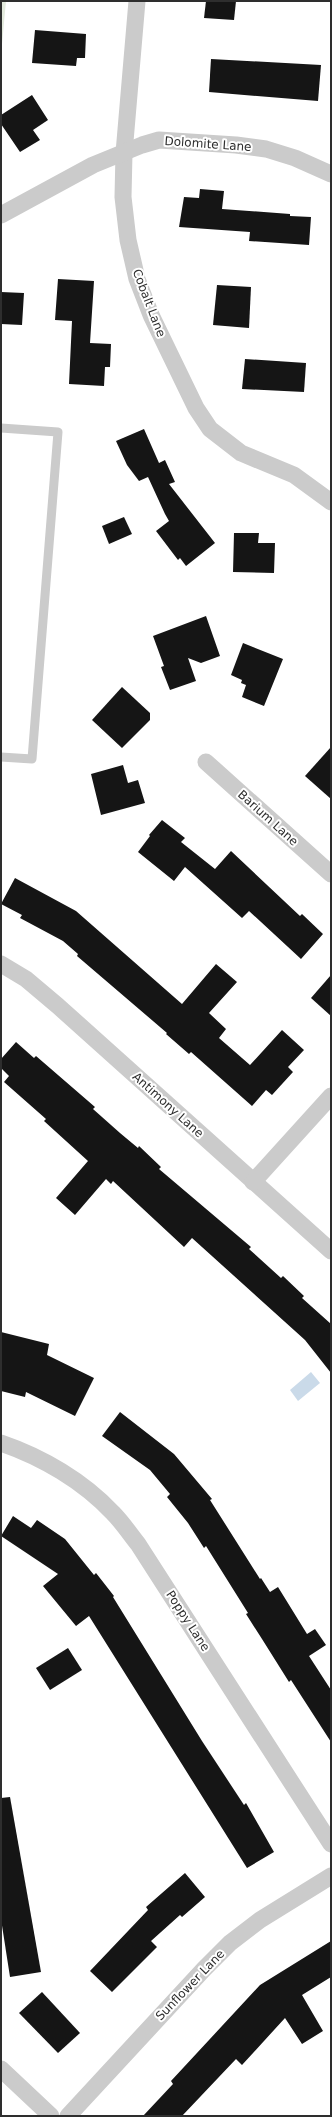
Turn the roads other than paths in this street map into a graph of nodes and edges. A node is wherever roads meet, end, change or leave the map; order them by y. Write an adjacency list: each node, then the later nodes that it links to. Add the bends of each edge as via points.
1 (137, 1): 2 (street, Cobalt Lane)
2 (124, 152): 3 (street, Dolomite Lane, via 159,140 236,145 266,149 295,158); 4 (street, Dolomite Lane, via 65,179); 6 (street, Cobalt Lane, via 123,197 128,240 137,279 151,315 196,408 224,442 241,453 294,475)
3 (331, 174)
4 (1, 215)
5 (1, 428): 7 (lane, via 58,432 32,759)
6 (331, 502)
7 (1, 757)
8 (206, 762): 9 (street, Barium Lane)
9 (331, 874)
10 (1, 964): 12 (street, Antimony Lane, via 58,1006)
11 (331, 1096): 12 (street)
12 (253, 1182): 13 (street, Antimony Lane)
13 (331, 1251)
14 (1, 1444): 15 (street, Poppy Lane, via 46,1462 82,1485 113,1512 138,1544)
15 (331, 1844)
16 (331, 1876): 19 (street, Sunflower Lane, via 260,1920 230,1943)
17 (1, 2069): 18 (street)
18 (51, 2116)
19 (68, 2116)

